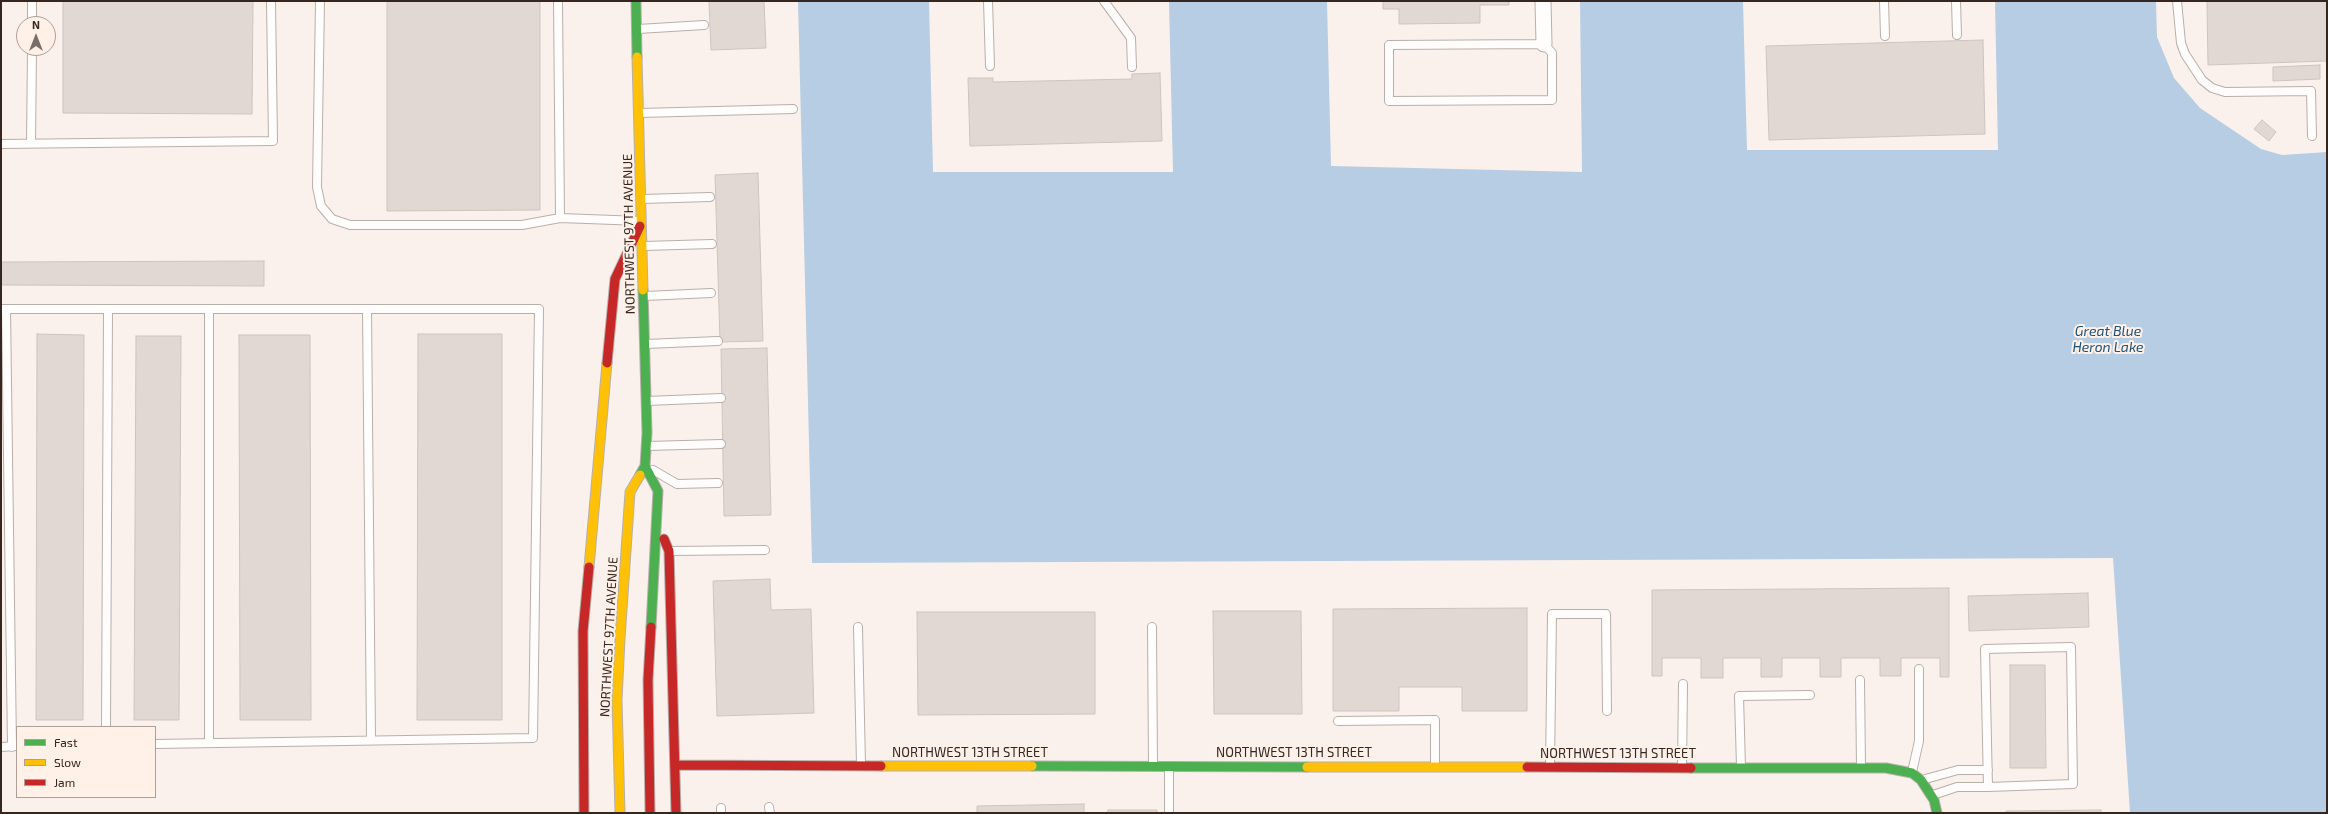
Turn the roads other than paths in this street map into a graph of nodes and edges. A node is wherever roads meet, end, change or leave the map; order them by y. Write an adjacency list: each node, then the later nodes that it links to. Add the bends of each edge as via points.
1 (32, 1): 12 (lane)
2 (271, 1): 24 (lane, via 273,141)
3 (320, 1): 28 (lane, via 317,187 325,213 340,224 350,225 522,225)
4 (558, 1): 28 (lane)
5 (636, 1): 14 (street, NORTHWEST 97TH AVENUE)
6 (988, 1): 19 (lane)
7 (1104, 1): 20 (lane, via 1131,38)
8 (1543, 1): 17 (street)
9 (1884, 1): 16 (lane)
10 (1956, 1): 15 (lane)
11 (2177, 1): 23 (lane, via 2180,43 2202,80 2212,88 2225,92 2311,91)
12 (32, 16)
13 (704, 25): 14 (lane)
14 (637, 29): 22 (street, NORTHWEST 97TH AVENUE)
15 (1957, 35)
16 (1885, 36)
17 (1544, 44): 17 (lane, via 1389,45 1389,101 1552,100 1552,53)
18 (32, 56): 24 (lane)
19 (990, 66)
20 (1132, 67)
21 (793, 109): 22 (lane)
22 (640, 113): 27 (street, NORTHWEST 97TH AVENUE)
23 (2312, 136)
24 (31, 143): 25 (lane)
25 (1, 144)
26 (710, 197): 27 (lane)
27 (642, 199): 29 (street, NORTHWEST 97TH AVENUE)
28 (560, 218): 29 (lane)
29 (642, 221): 31 (street, NORTHWEST 97TH AVENUE); 77 (street, via 615,278 614,286 583,631)
30 (712, 244): 31 (lane)
31 (643, 246): 33 (street, NORTHWEST 97TH AVENUE)
32 (711, 293): 33 (lane)
33 (644, 296): 39 (street, NORTHWEST 97TH AVENUE)
34 (4, 309): 35 (lane); 62 (lane)
35 (108, 309): 36 (lane); 57 (lane)
36 (208, 309): 37 (lane); 59 (lane)
37 (367, 309): 58 (lane); 58 (lane, via 539,309 533,738)
38 (718, 341): 39 (lane)
39 (645, 344): 41 (street, NORTHWEST 97TH AVENUE)
40 (721, 398): 41 (lane)
41 (647, 401): 43 (street, NORTHWEST 97TH AVENUE)
42 (721, 444): 43 (lane)
43 (646, 446): 44 (street, NORTHWEST 97TH AVENUE)
44 (645, 466): 45 (lane, via 677,484); 46 (street, via 658,491); 78 (street, NORTHWEST 97TH AVENUE, via 630,492 617,700)
45 (718, 483)
46 (657, 522): 48 (street); 79 (street, via 648,680)
47 (764, 550): 48 (lane)
48 (669, 551): 63 (street)
49 (858, 627): 66 (lane)
50 (1152, 627): 64 (lane)
51 (1919, 669): 73 (lane, via 1919,741)
52 (1860, 680): 70 (lane)
53 (1683, 684): 68 (lane)
54 (1810, 695): 69 (lane, via 1740,696)
55 (1607, 710): 71 (lane, via 1606,614 1552,614)
56 (1338, 721): 67 (lane, via 1435,720)
57 (106, 726)
58 (371, 740): 59 (lane)
59 (208, 743): 60 (lane)
60 (156, 744)
61 (1, 747): 62 (lane)
62 (15, 747)
63 (675, 765): 66 (street, NORTHWEST 13TH STREET); 80 (street)
64 (1153, 765): 65 (street, NORTHWEST 13TH STREET); 66 (street, NORTHWEST 13TH STREET)
65 (1169, 765): 67 (street, NORTHWEST 13TH STREET); 81 (lane)
66 (861, 766)
67 (1435, 767): 71 (street, NORTHWEST 13TH STREET)
68 (1682, 767): 69 (street, NORTHWEST 13TH STREET); 71 (street, NORTHWEST 13TH STREET)
69 (1741, 767): 70 (street, NORTHWEST 13TH STREET)
70 (1861, 767): 73 (street, NORTHWEST 13TH STREET, via 1899,769)
71 (1550, 768)
72 (1988, 770): 74 (lane, via 1958,770); 75 (lane); 75 (lane, via 1985,649 2071,647 2073,784)
73 (1912, 773): 74 (street)
74 (1921, 780): 76 (street)
75 (1988, 787): 76 (lane, via 1957,787)
76 (1931, 795): 82 (street)
77 (584, 813)
78 (620, 813)
79 (650, 813)
80 (676, 813)
81 (1169, 813)
82 (1937, 813)

